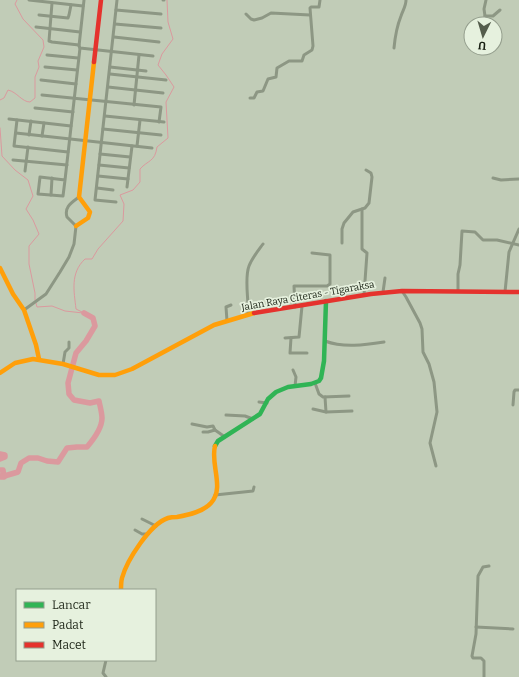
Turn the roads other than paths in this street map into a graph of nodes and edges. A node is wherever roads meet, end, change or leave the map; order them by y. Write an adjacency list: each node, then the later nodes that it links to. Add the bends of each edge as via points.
1 (29, 0): 8 (street)
2 (84, 0): 10 (street)
3 (101, 0): 29 (street)
4 (117, 0): 11 (street)
5 (320, 0): 16 (street, via 319,7 310,7)
6 (406, 0): 28 (street, via 395,35)
7 (486, 0): 18 (street)
8 (52, 3): 9 (street); 17 (street)
9 (71, 5): 10 (street); 17 (street, via 68,17)
10 (83, 6): 24 (street)
11 (116, 10): 13 (street); 20 (street)
12 (500, 10): 19 (street)
13 (161, 14)
14 (246, 14): 16 (street, via 254,20 270,13)
15 (39, 15): 17 (street)
16 (310, 15): 50 (street, via 314,43 312,50 302,61 289,62 277,68 276,77 268,79 263,91)
17 (51, 16): 23 (street)
18 (485, 16)
19 (493, 16)
20 (115, 24): 22 (street); 25 (street)
21 (36, 28): 23 (street)
22 (161, 28)
23 (50, 29): 24 (street); 27 (street, via 50,42)
24 (80, 32): 27 (street)
25 (114, 37): 26 (street); 30 (street)
26 (159, 42)
27 (79, 47): 29 (street); 34 (street)
28 (394, 48)
29 (96, 51): 30 (street); 51 (street)
30 (112, 52): 32 (street); 36 (street)
31 (47, 55): 34 (street)
32 (139, 55): 33 (street); 38 (street)
33 (153, 56)
34 (78, 58): 37 (street)
35 (45, 67): 37 (street)
36 (110, 67): 38 (street); 40 (street)
37 (77, 70): 44 (street)
38 (138, 70): 39 (street); 41 (street)
39 (146, 70)
40 (110, 74): 41 (street); 45 (street)
41 (137, 77): 43 (street); 46 (street)
42 (41, 80): 44 (street)
43 (166, 80)
44 (76, 84): 49 (street)
45 (108, 87): 46 (street); 52 (street)
46 (135, 90): 47 (street); 53 (street)
47 (163, 93)
48 (42, 95): 49 (street)
49 (74, 98): 51 (street); 55 (street)
50 (250, 98)
51 (90, 100): 52 (street); 72 (street)
52 (106, 102): 53 (street); 56 (street)
53 (134, 104): 61 (street, via 161,107)
54 (35, 108): 55 (street)
55 (73, 112): 64 (street)
56 (105, 116): 59 (street); 65 (street)
57 (9, 119): 58 (street)
58 (18, 120): 60 (street); 66 (street)
59 (140, 120): 61 (street); 67 (street)
60 (31, 121): 63 (street); 68 (street)
61 (159, 122): 62 (street)
62 (164, 122)
63 (44, 123): 64 (street); 70 (street)
64 (71, 126): 71 (street)
65 (103, 129): 67 (street); 73 (street)
66 (16, 133): 68 (street); 76 (street, via 14,146)
67 (139, 133): 69 (street); 75 (street)
68 (29, 135): 70 (street)
69 (161, 135)
70 (42, 136): 71 (street)
71 (70, 139): 72 (street); 78 (street)
72 (85, 140): 73 (street); 98 (street)
73 (102, 142): 74 (street); 79 (street)
74 (132, 146): 75 (street); 80 (street)
75 (137, 146): 77 (street)
76 (28, 148): 78 (street); 82 (street)
77 (152, 148)
78 (68, 152): 84 (street)
79 (100, 154): 80 (street); 83 (street)
80 (130, 157): 85 (street)
81 (13, 160): 82 (street)
82 (26, 161): 84 (street); 87 (street)
83 (99, 165): 85 (street); 88 (street)
84 (67, 166): 93 (street)
85 (129, 168): 91 (street)
86 (366, 170): 100 (street, via 372,177 368,203)
87 (25, 171)
88 (98, 176): 91 (street); 95 (street)
89 (52, 178): 93 (street); 97 (street); 97 (street, via 40,177 38,194)
90 (493, 178): 92 (street)
91 (128, 179): 94 (street)
92 (519, 179)
93 (65, 180): 97 (street, via 63,196)
94 (127, 187)
95 (97, 188): 96 (street); 99 (street, via 95,200)
96 (113, 190)
97 (51, 195)
98 (79, 197): 101 (street, via 66,209 67,217); 101 (street, via 90,212 88,218)
99 (116, 202)
100 (362, 209): 103 (street, via 353,212 344,223); 115 (street, via 362,249 367,254)
101 (76, 226): 120 (street, via 74,244 69,257 46,294)
102 (519, 229): 105 (street)
103 (342, 243)
104 (263, 244): 121 (street, via 248,267)
105 (512, 244): 106 (street); 112 (street, via 483,240 475,232 462,232); 113 (street, via 507,262)
106 (519, 245)
107 (312, 253): 119 (street, via 330,255 330,284 294,286)
108 (0, 268): 120 (street)
109 (385, 278): 111 (street)
110 (402, 291): 111 (street, Jalan Raya Citeras - Tigaraksa); 112 (street, Jalan Raya Citeras - Tigaraksa); 152 (street, via 420,323 423,352 434,382 437,412 430,443)
111 (383, 292): 115 (street, Jalan Raya Citeras - Tigaraksa)
112 (458, 292): 113 (street, Jalan Raya Citeras - Tigaraksa)
113 (505, 292): 114 (street, Jalan Raya Citeras - Tigaraksa)
114 (519, 292)
115 (363, 297): 116 (street, Jalan Raya Citeras - Tigaraksa)
116 (326, 301): 118 (street, Jalan Raya Citeras - Tigaraksa); 126 (street)
117 (231, 305): 122 (street, via 226,307)
118 (302, 306): 119 (street, Jalan Raya Citeras - Tigaraksa); 124 (street, via 299,337)
119 (295, 307): 121 (street, Jalan Raya Citeras - Tigaraksa)
120 (24, 310): 129 (street)
121 (248, 314): 122 (street, Jalan Raya Citeras - Tigaraksa)
122 (227, 320): 130 (street, Jalan Raya Citeras - Tigaraksa, via 120,374 99,375)
123 (285, 338): 124 (street)
124 (291, 338): 128 (street, via 290,353)
125 (69, 342): 130 (street, via 69,348 64,352)
126 (325, 342): 127 (street, via 350,345); 133 (street, via 321,378)
127 (384, 342)
128 (307, 353)
129 (39, 359): 130 (street, Jalan Raya Citeras - Tigaraksa); 132 (street, Jalan Raya Citeras - Tigaraksa, via 18,362)
130 (64, 365)
131 (293, 370): 134 (street, via 296,377)
132 (0, 373)
133 (315, 383): 134 (street); 137 (street, via 319,394)
134 (295, 386): 139 (street, via 273,394)
135 (519, 390): 140 (street, via 514,392)
136 (349, 396): 137 (street)
137 (325, 397): 143 (street)
138 (259, 402): 139 (street)
139 (267, 403): 145 (street)
140 (513, 405)
141 (314, 409): 143 (street)
142 (352, 411): 143 (street)
143 (326, 412)
144 (226, 415): 145 (street)
145 (254, 419): 151 (street)
146 (192, 424): 148 (street)
147 (219, 424): 148 (street)
148 (213, 426): 149 (street)
149 (214, 430): 150 (street); 151 (street)
150 (203, 432)
151 (225, 437): 154 (street, via 218,441 213,454 217,477)
152 (436, 466)
153 (254, 487): 154 (street, via 253,491)
154 (215, 495): 156 (street, via 212,502 205,507 168,518)
155 (142, 519): 156 (street)
156 (156, 526): 158 (street)
157 (135, 530): 158 (street)
158 (148, 534): 160 (street, via 125,570)
159 (489, 566): 161 (street, via 483,567 478,576)
160 (121, 589)
161 (476, 627): 162 (street); 165 (street, via 472,656 484,661)
162 (513, 629)
163 (106, 661): 164 (street, via 103,673)
164 (106, 677)
165 (484, 677)

